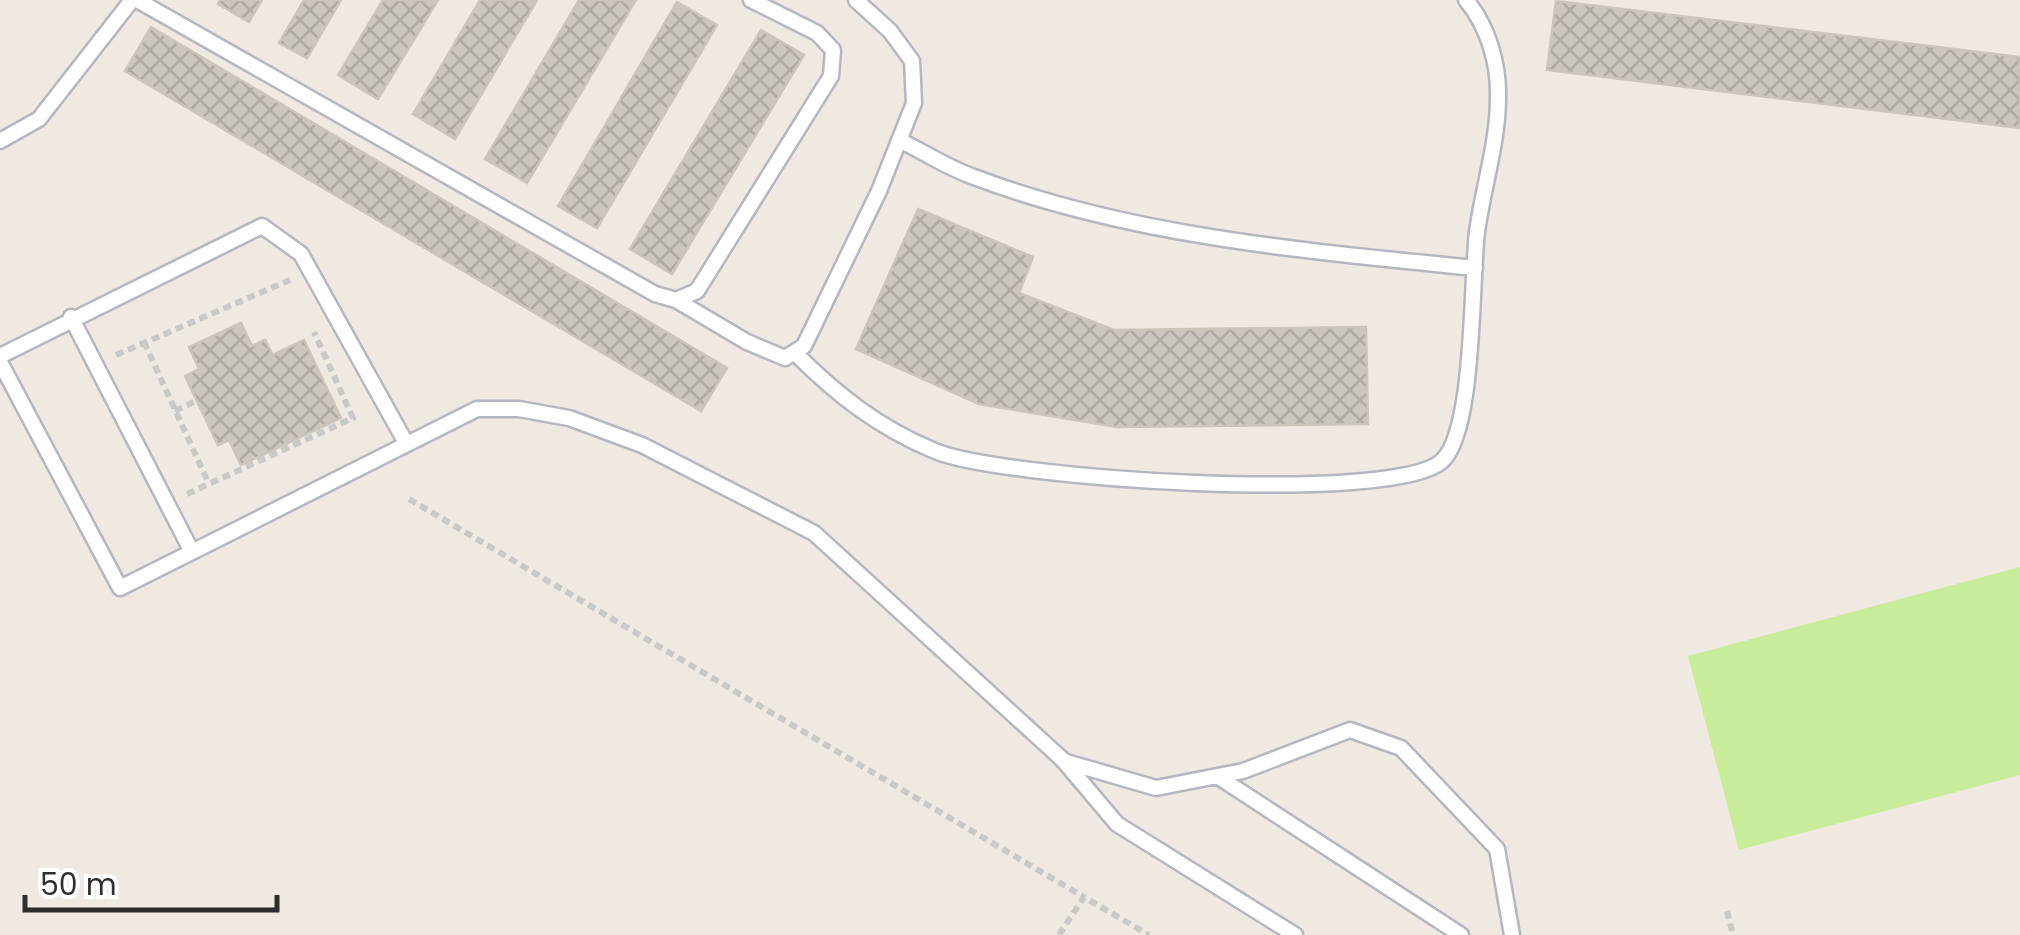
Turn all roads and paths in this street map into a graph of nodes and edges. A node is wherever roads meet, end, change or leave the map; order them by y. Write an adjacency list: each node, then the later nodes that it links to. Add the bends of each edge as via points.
1 (134, 0): 6 (lane, via 39,119); 9 (lane)
2 (751, 0): 9 (lane, via 817,33 832,50 831,76 697,292)
3 (856, 0): 5 (lane, via 912,61 914,103)
4 (1466, 0): 7 (lane, via 1481,18 1498,98)
5 (899, 140): 7 (lane, via 972,176 1085,210 1216,238); 14 (lane, via 804,346)
6 (0, 141)
7 (1475, 268): 14 (lane, via 1455,440 1442,462 1404,479 1248,484 1051,475 938,453 862,414)
8 (297, 295): 12 (path, via 289,277)
9 (676, 300): 14 (lane, via 747,342 786,358)
10 (71, 317): 15 (lane); 18 (lane, via 262,226 301,254); 22 (lane)
11 (313, 330): 19 (path, via 353,418)
12 (144, 342): 13 (path); 17 (path)
13 (123, 352)
14 (794, 353)
15 (0, 359): 22 (lane, via 120,588)
16 (196, 401): 17 (path)
17 (175, 411): 19 (path)
18 (406, 443): 22 (lane); 23 (lane, via 477,409 519,408 642,444 814,533)
19 (209, 484): 20 (path)
20 (186, 494)
21 (410, 499): 25 (path)
22 (191, 550)
23 (1063, 760): 24 (lane, via 1156,788); 29 (lane, via 1117,824)
24 (1217, 776): 30 (lane); 31 (lane, via 1350,730 1402,748 1497,849)
25 (1084, 898): 27 (path); 28 (path)
26 (1727, 911): 32 (path)
27 (1058, 935)
28 (1149, 935)
29 (1295, 935)
30 (1461, 935)
31 (1512, 935)
32 (1733, 935)

